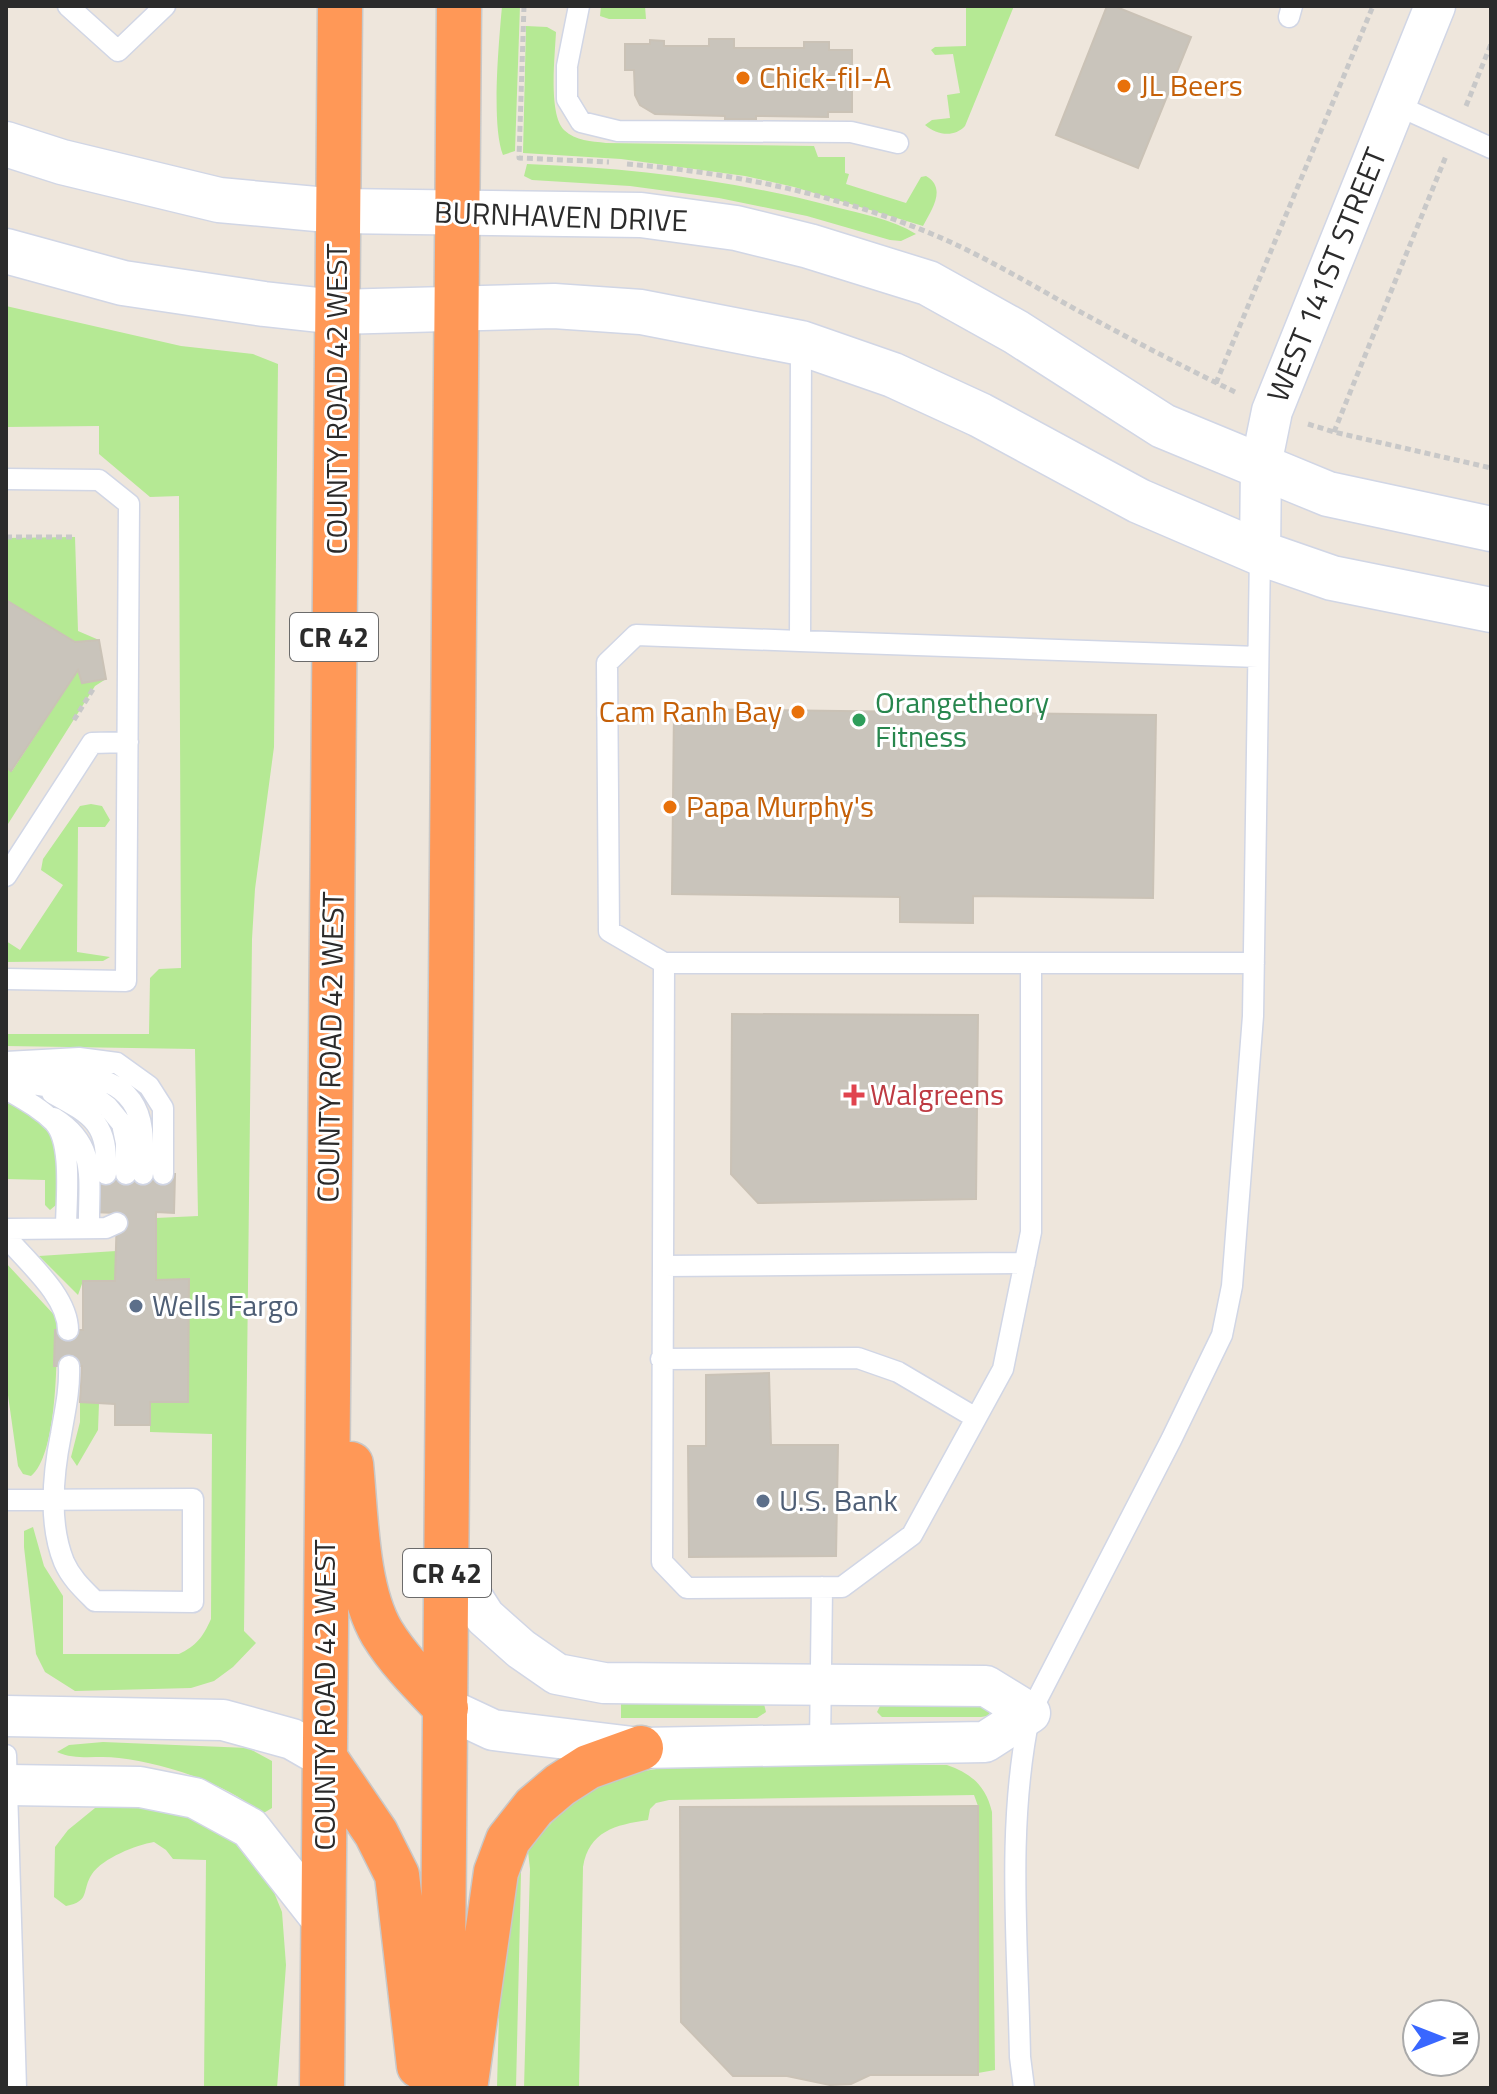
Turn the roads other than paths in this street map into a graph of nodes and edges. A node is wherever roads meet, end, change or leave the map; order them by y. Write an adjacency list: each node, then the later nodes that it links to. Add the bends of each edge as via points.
1 (68, 6): 2 (lane, via 118,51)
2 (165, 6)
3 (340, 6): 11 (highway, COUNTY ROAD 42 WEST / CR 42)
4 (579, 6): 8 (lane, via 567,66 567,99 581,122 618,131 851,132)
5 (1435, 6): 7 (street, WEST 141ST STREET)
6 (460, 9): 12 (highway, CR 42)
7 (1394, 104): 10 (lane); 17 (street, WEST 141ST STREET, via 1272,411)
8 (898, 143)
9 (6, 144): 11 (street, BURNHAVEN DRIVE, via 219,200)
10 (1491, 148)
11 (338, 211): 12 (street, BURNHAVEN DRIVE); 15 (highway, COUNTY ROAD 42 WEST / CR 42)
12 (458, 211): 14 (highway, CR 42); 17 (street, BURNHAVEN DRIVE, via 641,215 736,228 928,283 1163,426)
13 (6, 251): 15 (street, via 123,283)
14 (457, 308): 15 (street); 16 (street, via 554,306 641,312); 48 (highway, CR 42)
15 (337, 312): 39 (highway, COUNTY ROAD 42 WEST / CR 42)
16 (801, 343): 20 (street, via 893,375 1139,501); 22 (lane)
17 (1261, 465): 19 (street, BURNHAVEN DRIVE, via 1328,494); 20 (street, WEST 141ST STREET)
18 (6, 479): 24 (lane, via 99,480 129,504)
19 (1491, 529)
20 (1260, 553): 21 (street, via 1332,578); 23 (lane)
21 (1491, 610)
22 (800, 641): 23 (lane); 26 (lane, via 636,635 607,663 609,931)
23 (1258, 657): 28 (lane)
24 (128, 742): 25 (lane, via 92,743); 29 (lane, via 126,981)
25 (6, 876)
26 (664, 963): 27 (lane); 41 (lane)
27 (1031, 963): 28 (lane); 40 (lane, via 1031,1232)
28 (1254, 963): 52 (lane, via 1232,1286 1222,1335)
29 (6, 979)
30 (6, 1062): 35 (lane, via 79,1058 117,1063 149,1086 163,1108)
31 (6, 1068): 35 (lane, via 98,1076 123,1091 137,1108 142,1130)
32 (6, 1076): 34 (lane)
33 (6, 1089): 34 (lane)
34 (36, 1095): 35 (lane, via 91,1094 108,1107 122,1124); 36 (lane, via 63,1141); 36 (lane, via 73,1130 86,1151 105,1223)
35 (134, 1174)
36 (66, 1228): 37 (lane)
37 (6, 1229)
38 (6, 1237): 42 (lane, via 62,1302)
39 (329, 1246): 51 (highway, via 363,1579 380,1630); 56 (highway, COUNTY ROAD 42 WEST / CR 42)
40 (1025, 1263): 41 (lane); 45 (lane, via 1003,1369)
41 (663, 1266): 43 (lane)
42 (68, 1330)
43 (661, 1359): 45 (lane, via 858,1358 898,1372); 49 (lane, via 662,1562 687,1588)
44 (69, 1366): 47 (lane)
45 (976, 1418): 49 (lane, via 912,1535 842,1587)
46 (6, 1500): 47 (lane)
47 (54, 1500): 47 (lane, via 193,1499 193,1602 95,1601 64,1563)
48 (447, 1558): 50 (street, via 485,1617 557,1674 604,1683); 51 (highway, CR 42)
49 (822, 1587): 50 (lane)
50 (820, 1685): 52 (street, via 986,1686); 54 (lane)
51 (446, 1708): 55 (street, via 493,1730); 62 (highway, CR 42)
52 (1030, 1713): 54 (street, via 985,1742); 64 (lane, via 1016,1806)
53 (6, 1716): 56 (street, via 223,1720 292,1739)
54 (820, 1745): 55 (street)
55 (641, 1748): 63 (highway, via 588,1767 560,1785 508,1840 496,1872)
56 (325, 1758): 58 (highway, COUNTY ROAD 42 WEST / CR 42); 61 (highway, via 376,1833 397,1875)
57 (7, 1770): 58 (street, via 195,1798 250,1828); 59 (lane)
58 (323, 1921): 60 (highway, COUNTY ROAD 42 WEST / CR 42)
59 (16, 2088)
60 (322, 2088)
61 (422, 2088)
62 (442, 2088)
63 (465, 2088)
64 (1024, 2088)

